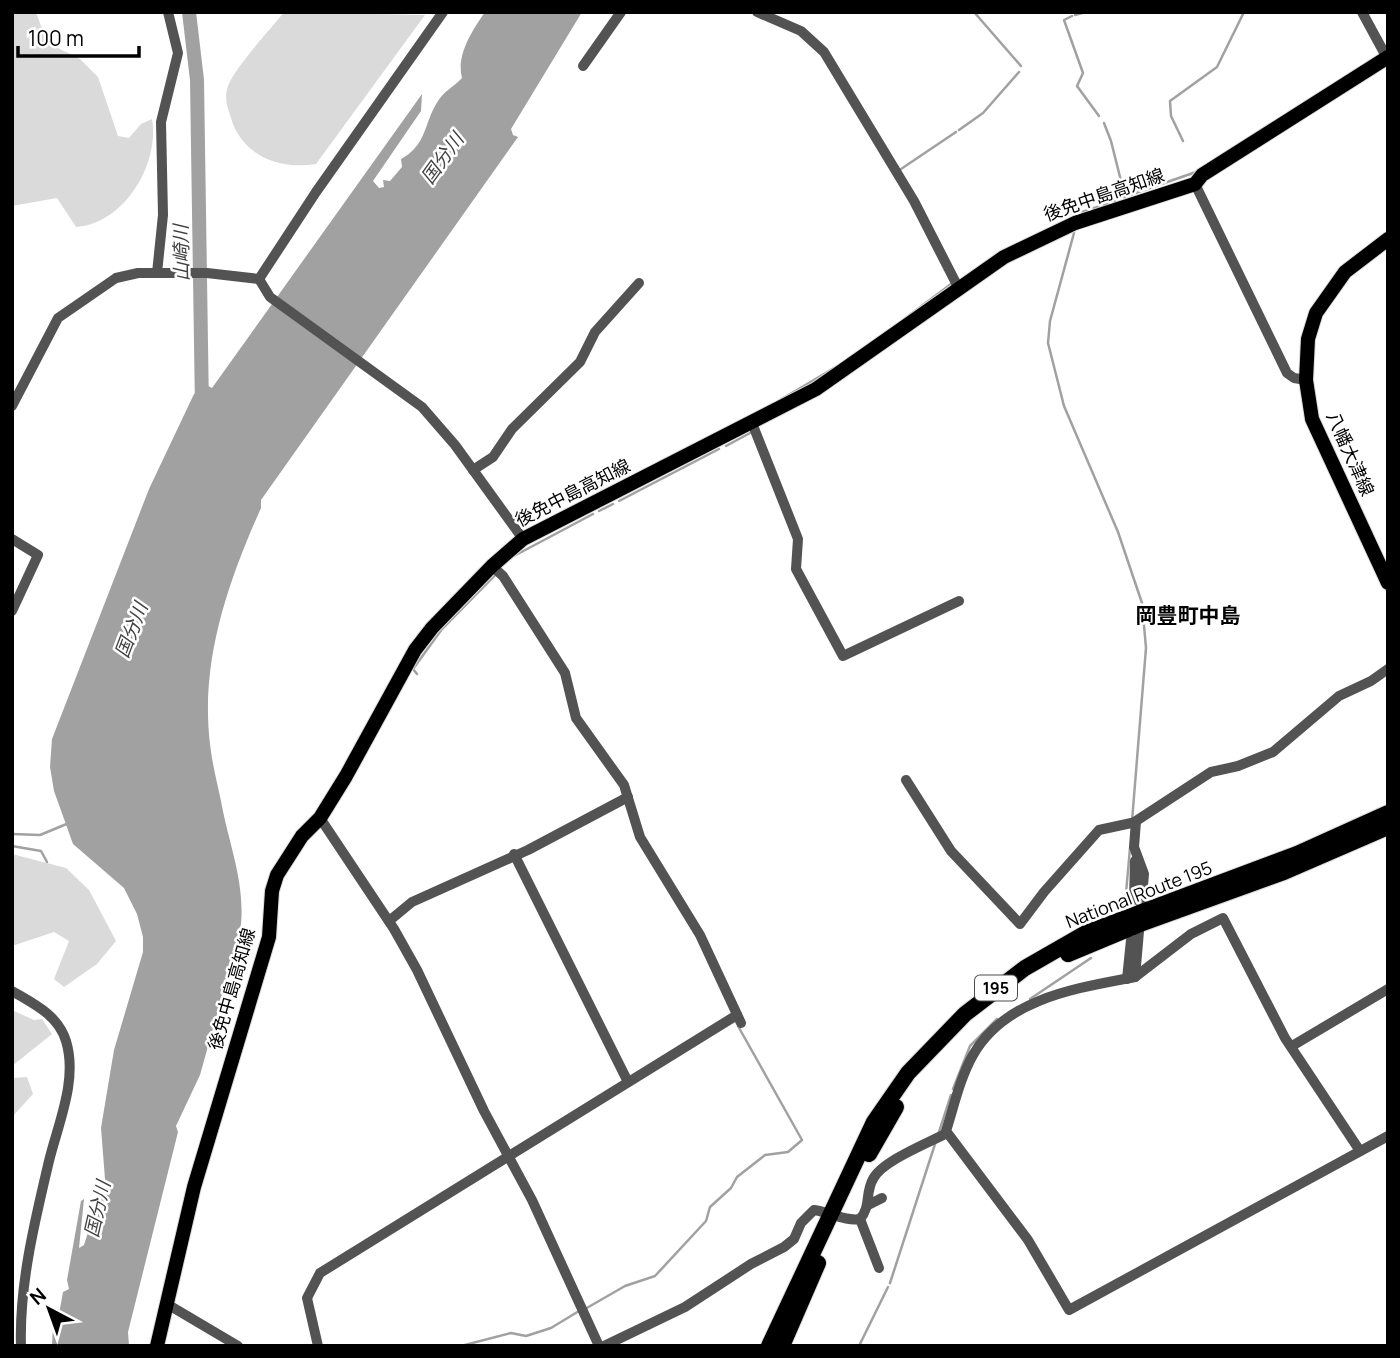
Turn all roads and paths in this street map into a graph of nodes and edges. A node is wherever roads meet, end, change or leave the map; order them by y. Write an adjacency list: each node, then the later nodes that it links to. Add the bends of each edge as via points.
1 (168, 12): 10 (street, via 177,53 161,122 163,215)
2 (443, 12): 11 (street)
3 (621, 12): 7 (street)
4 (757, 12): 13 (street, via 804,33 824,52 914,201)
5 (1362, 12): 6 (street)
6 (1387, 57): 8 (main road, 後免中島高知線, via 1202,175)
7 (583, 66)
8 (1195, 184): 13 (main road, 後免中島高知線, via 1044,236); 14 (street, via 1287,373)
9 (1388, 239): 14 (main road, 八幡大津線, via 1345,272 1316,313 1308,339)
10 (157, 273): 11 (street); 15 (street, via 116,278 58,318)
11 (259, 279): 17 (street, via 265,291 422,407)
12 (639, 283): 17 (street, via 595,332 580,362 512,429 493,457)
13 (959, 289): 16 (main road, 後免中島高知線, via 861,361)
14 (1306, 380): 21 (main road, 八幡大津線, via 1312,419)
15 (12, 406)
16 (752, 423): 19 (main road, 後免中島高知線); 22 (street, via 798,539 796,569 843,656)
17 (473, 470): 19 (street)
18 (12, 539): 23 (street, via 38,555)
19 (523, 539): 20 (main road, 後免中島高知線)
20 (492, 566): 26 (street, via 554,654 565,673 576,718); 28 (main road, 後免中島高知線, via 415,650)
21 (1388, 583)
22 (959, 601)
23 (12, 611)
24 (1388, 669): 29 (street, via 1339,696 1273,752 1203,776)
25 (906, 780): 29 (street, via 951,851 1020,924 1099,830)
26 (628, 797): 31 (street); 39 (street, via 640,836 701,934 739,1019)
27 (1388, 813): 32 (highway, National Route 195 / 195, via 1244,875)
28 (320, 818): 33 (street); 50 (main road, 後免中島高知線, via 302,836 274,883 269,937 194,1187)
29 (1133, 823): 32 (street, via 1134,847 1144,874)
30 (1388, 827): 32 (highway, National Route 195 / 195, via 1284,872)
31 (514, 854): 33 (street, via 412,902); 39 (street)
32 (1138, 912): 35 (street); 46 (highway, National Route 195 / 195, via 1086,933 1025,968 931,1046 874,1122)
33 (389, 921): 43 (street)
34 (1130, 940): 35 (street)
35 (1131, 978): 38 (street, via 1191,934 1223,918); 40 (street, via 1051,995 1001,1024 980,1044 967,1067)
36 (1388, 989): 38 (street)
37 (12, 991): 49 (street, via 41,1008 58,1025 69,1065 68,1090)
38 (1292, 1046): 42 (street)
39 (628, 1082): 43 (street)
40 (941, 1136): 42 (street, via 1028,1240 1069,1310); 45 (street, via 878,1171 868,1189)
41 (1388, 1136): 42 (street)
42 (1360, 1151)
43 (510, 1157): 56 (street, via 320,1273 307,1298); 57 (street)
44 (882, 1198): 45 (street)
45 (868, 1205): 47 (street)
46 (834, 1213): 47 (street); 57 (street, via 814,1210 785,1247 685,1307); 58 (highway, National Route 195 / 195); 59 (highway, National Route 195 / 195)
47 (860, 1219): 48 (street)
48 (879, 1268)
49 (18, 1295): 51 (street)
50 (167, 1304): 54 (main road, 後免中島高知線); 55 (street)
51 (21, 1311): 52 (street); 53 (street)
52 (15, 1346)
53 (21, 1346)
54 (157, 1346)
55 (238, 1346)
56 (318, 1346)
57 (601, 1346)
58 (769, 1346)
59 (782, 1346)

